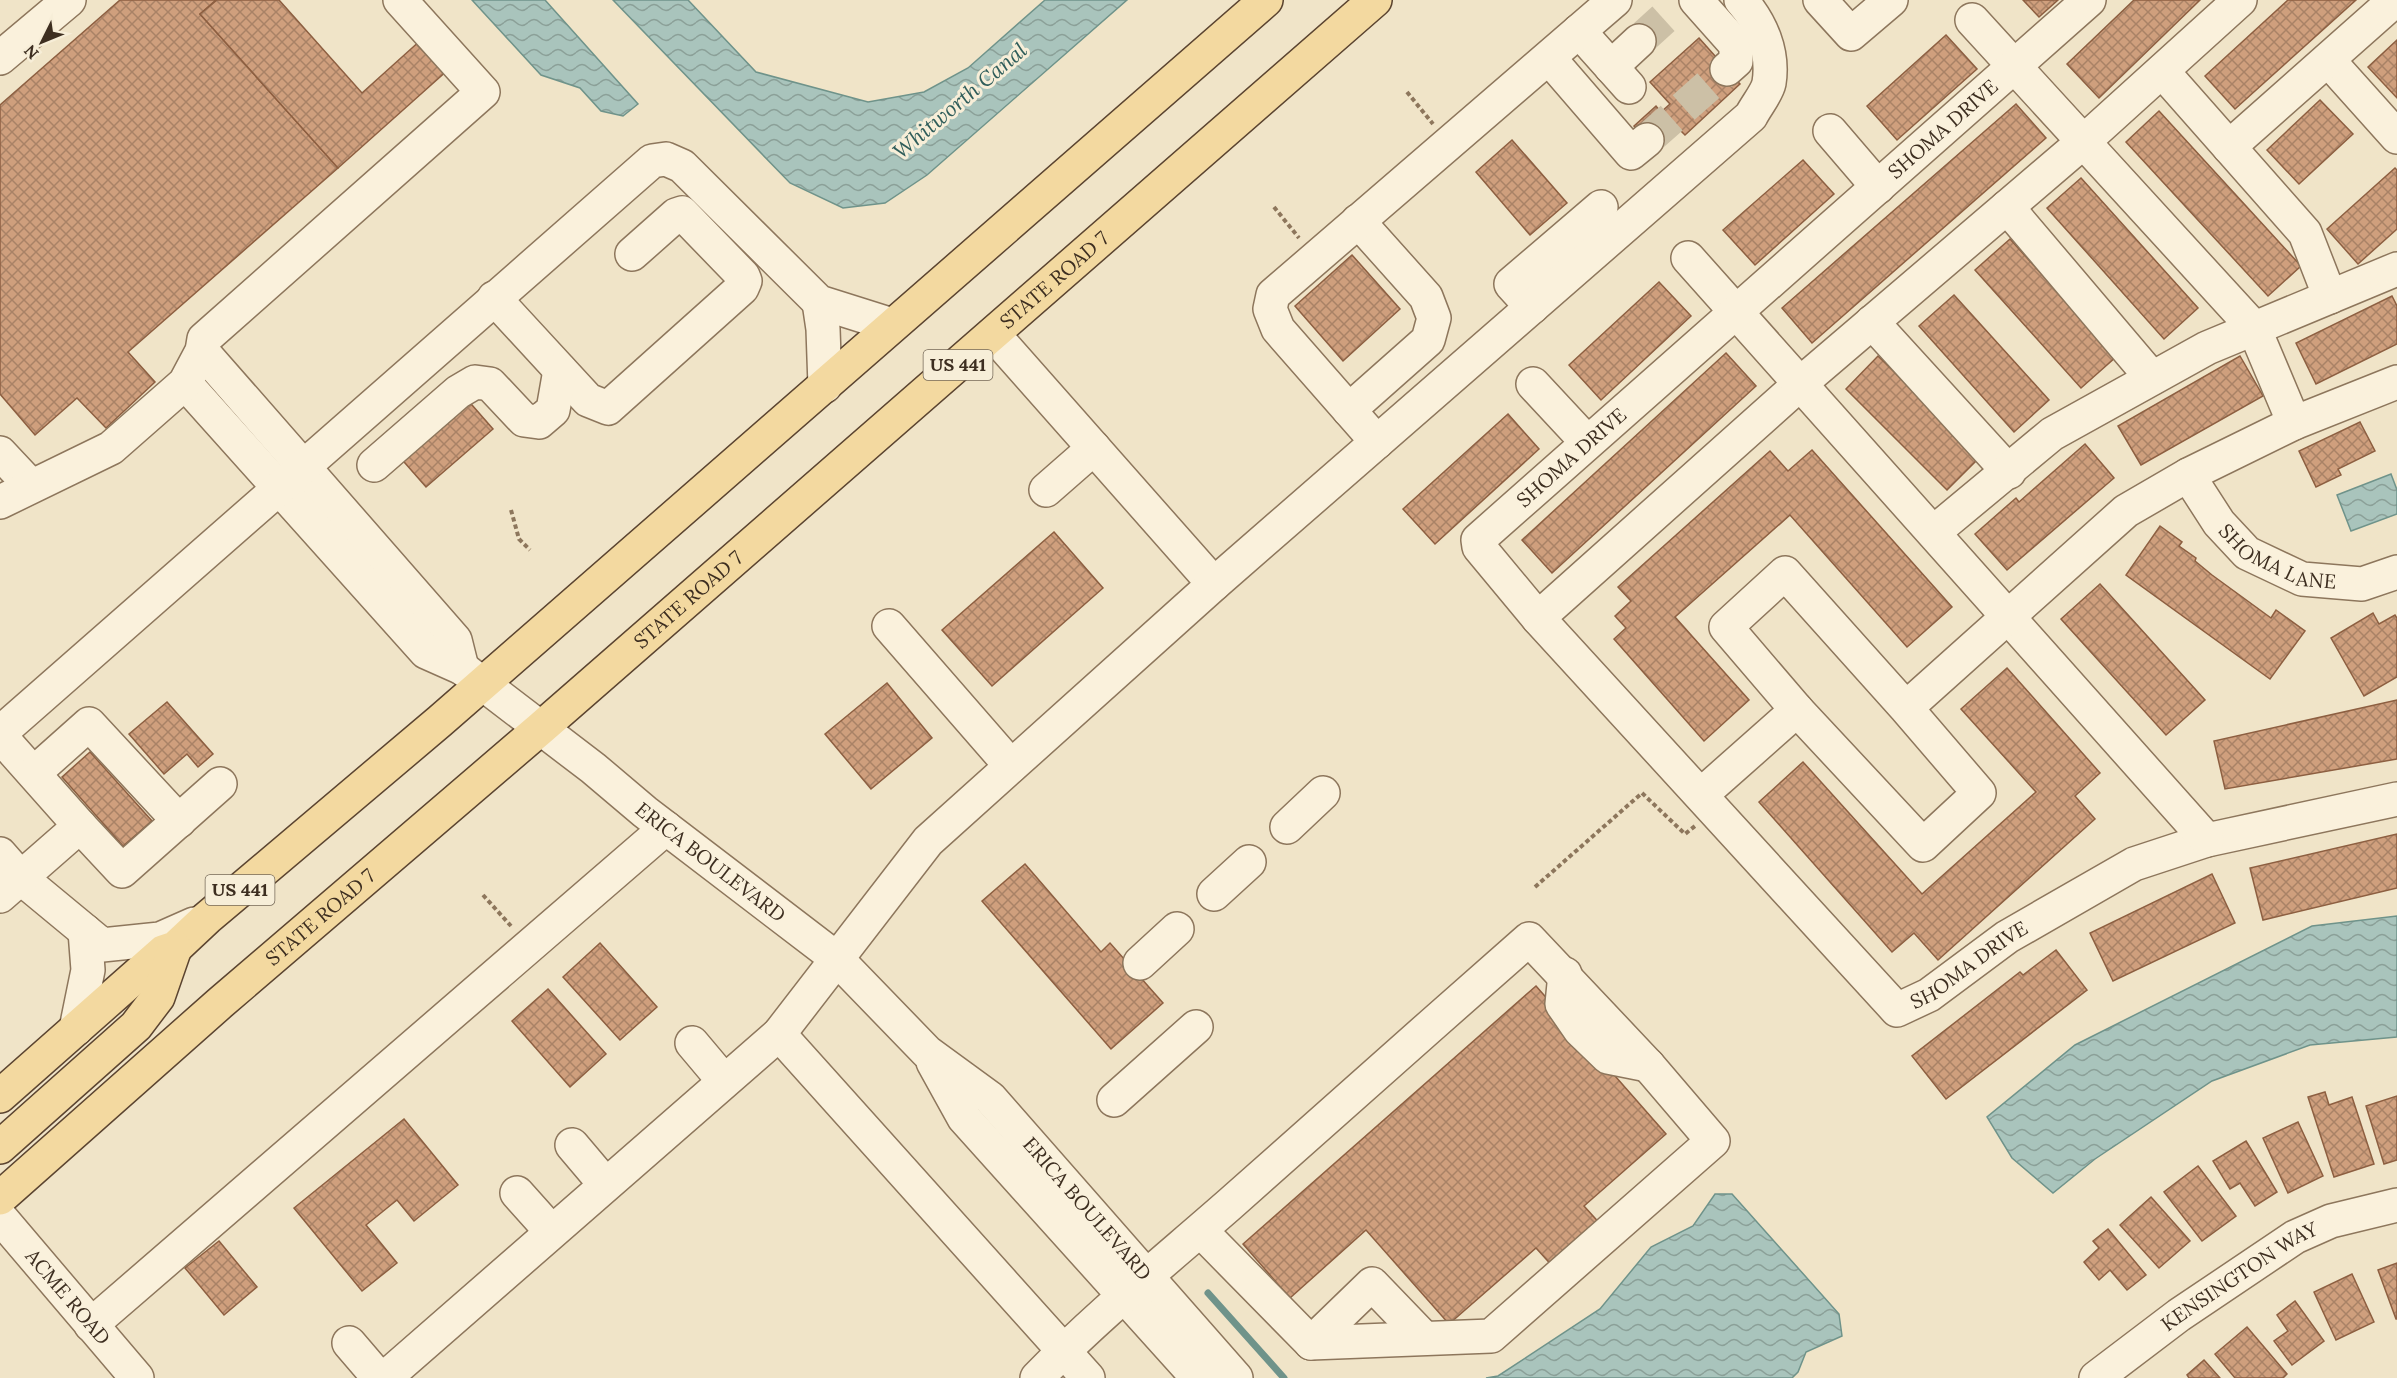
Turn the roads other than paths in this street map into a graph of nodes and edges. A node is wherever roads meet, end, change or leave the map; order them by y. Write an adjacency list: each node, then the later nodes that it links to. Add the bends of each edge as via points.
1 (69, 0): 16 (street)
2 (400, 0): 43 (street, via 483,92 204,339)
3 (1266, 0): 40 (main road, US 441)
4 (1375, 0): 42 (main road, STATE ROAD 7 / US 441)
5 (1615, 0): 14 (street)
6 (1820, 0): 7 (street, via 1851,34)
7 (1891, 0)
8 (2089, 0): 19 (street, SHOMA DRIVE)
9 (2240, 0): 21 (street)
10 (2396, 0): 18 (street)
11 (1684, 4): 20 (street, via 1736,45 1736,61)
12 (1756, 5): 34 (street, via 1769,52 1769,85 1751,116)
13 (1972, 20): 19 (street, SHOMA DRIVE)
14 (1580, 31): 15 (street, via 1620,77); 17 (street)
15 (1640, 41)
16 (0, 58)
17 (1549, 58): 24 (street, via 1631,153); 30 (street)
18 (2328, 60): 23 (street); 26 (street)
19 (2015, 68): 25 (street, SHOMA DRIVE); 27 (street, SHOMA DRIVE)
20 (1727, 69)
21 (2162, 71): 25 (street); 26 (street)
22 (1830, 131): 27 (street)
23 (2397, 138)
24 (1647, 140)
25 (2082, 142): 29 (street); 41 (street, SHOMA DRIVE)
26 (2229, 147): 35 (street, via 2305,233)
27 (1878, 187): 38 (street, SHOMA DRIVE)
28 (1601, 207): 34 (street)
29 (2007, 207): 39 (street); 45 (street)
30 (1358, 220): 51 (street, via 1426,297 1434,318 1428,340); 51 (street, via 1273,295 1270,309 1278,329)
31 (632, 254): 44 (street, via 682,213 746,281 608,408 588,400)
32 (1688, 258): 38 (street)
33 (2397, 269): 35 (street)
34 (1522, 296): 53 (street)
35 (2330, 297): 41 (street)
36 (494, 298): 37 (street, via 652,161 666,159 682,166); 44 (street); 58 (street)
37 (819, 302): 40 (street); 50 (street)
38 (1737, 310): 47 (street); 54 (street, SHOMA DRIVE)
39 (1872, 322): 47 (street); 59 (street)
40 (891, 325): 50 (main road, US 441)
41 (2254, 328): 45 (street); 52 (street, SHOMA DRIVE)
42 (993, 334): 55 (street); 74 (main road, STATE ROAD 7 / US 441)
43 (202, 351): 46 (street); 58 (street)
44 (560, 370): 57 (street, via 553,410 539,422 524,420 490,384 475,381)
45 (2152, 378): 59 (street, via 2052,434)
46 (185, 382): 61 (street, via 111,448); 62 (street, ERICA BOULEVARD)
47 (1801, 382): 65 (street); 69 (street)
48 (2397, 382): 52 (street)
49 (1533, 384): 54 (street)
50 (825, 386): 71 (main road, US 441)
51 (1349, 410): 53 (street)
52 (2294, 423): 60 (street)
53 (1377, 442): 67 (street)
54 (1587, 442): 69 (street, SHOMA DRIVE, via 1478,540 1479,547)
55 (1094, 448): 63 (street); 67 (street)
56 (0, 453): 61 (street)
57 (374, 465)
58 (303, 466): 62 (street); 71 (street, via 455,640)
59 (2009, 472): 65 (street)
60 (2188, 475): 66 (street, SHOMA LANE, via 2218,523 2247,553 2302,579 2362,584); 68 (street, via 2126,511)
61 (31, 486): 64 (street)
62 (278, 488): 71 (street, ERICA BOULEVARD, via 426,652); 75 (street)
63 (1046, 490)
64 (0, 502)
65 (1934, 532): 68 (street)
66 (2397, 572)
67 (1214, 584): 76 (street)
68 (2009, 616): 72 (street); 86 (street)
69 (1538, 618): 81 (street, SHOMA DRIVE)
70 (889, 626): 76 (street)
71 (472, 676): 74 (street, ERICA BOULEVARD); 91 (main road, US 441)
72 (1906, 708): 73 (street, via 1785,573 1726,627); 73 (street, via 1979,793 1923,845)
73 (1797, 710): 81 (street)
74 (541, 728): 85 (street, ERICA BOULEVARD); 108 (main road, STATE ROAD 7 / US 441)
75 (0, 735): 77 (street)
76 (1011, 766): 95 (street, via 928,841)
77 (34, 773): 82 (street, via 89,724); 83 (street)
78 (220, 784): 82 (street)
79 (1323, 794): 84 (street)
80 (2397, 799): 86 (street, SHOMA DRIVE)
81 (1708, 802): 86 (street, SHOMA DRIVE, via 1897,1010 1929,996 2007,937 2134,864)
82 (179, 820): 83 (street, via 122,871)
83 (81, 826): 89 (street)
84 (1287, 827)
85 (666, 828): 95 (street, ERICA BOULEVARD); 114 (street)
86 (2207, 840)
87 (0, 854): 89 (street)
88 (1249, 862): 90 (street)
89 (11, 887): 93 (street)
90 (1214, 894)
91 (207, 918): 93 (street, via 160,939 102,945); 94 (main road, US 441)
92 (1177, 929): 96 (street)
93 (86, 931): 98 (street, via 88,970)
94 (175, 948): 98 (main road, US 441, via 163,952); 105 (main road, via 158,998 136,1026)
95 (836, 957): 99 (street); 113 (street, ERICA BOULEVARD, via 927,1052 964,1118)
96 (1140, 963)
97 (1196, 1027): 103 (street)
98 (76, 1029): 102 (main road, US 441)
99 (779, 1034): 101 (street); 118 (street)
100 (692, 1043): 101 (street)
101 (724, 1081): 106 (street)
102 (0, 1096)
103 (1114, 1100)
104 (572, 1145): 106 (street)
105 (0, 1147)
106 (605, 1184): 112 (street)
107 (517, 1193): 112 (street)
108 (0, 1198)
109 (2397, 1204): 126 (street, KENSINGTON WAY, via 2331,1221 2295,1237 2179,1315)
110 (0, 1217): 114 (street, ACME ROAD)
111 (1200, 1230): 113 (street); 115 (street, via 1529,939 1648,1065 1713,1141 1491,1336); 117 (street)
112 (550, 1231): 121 (street)
113 (1137, 1286): 118 (street); 124 (street, ERICA BOULEVARD); 125 (street, ERICA BOULEVARD)
114 (91, 1325): 119 (street, ACME ROAD)
115 (1424, 1338): 117 (street); 117 (street, via 1372,1284)
116 (349, 1343): 120 (street)
117 (1311, 1343)
118 (1064, 1350): 122 (street); 123 (street)
119 (136, 1378)
120 (379, 1378)
121 (385, 1378)
122 (1037, 1378)
123 (1088, 1378)
124 (1198, 1378)
125 (1236, 1378)
126 (2096, 1378)

